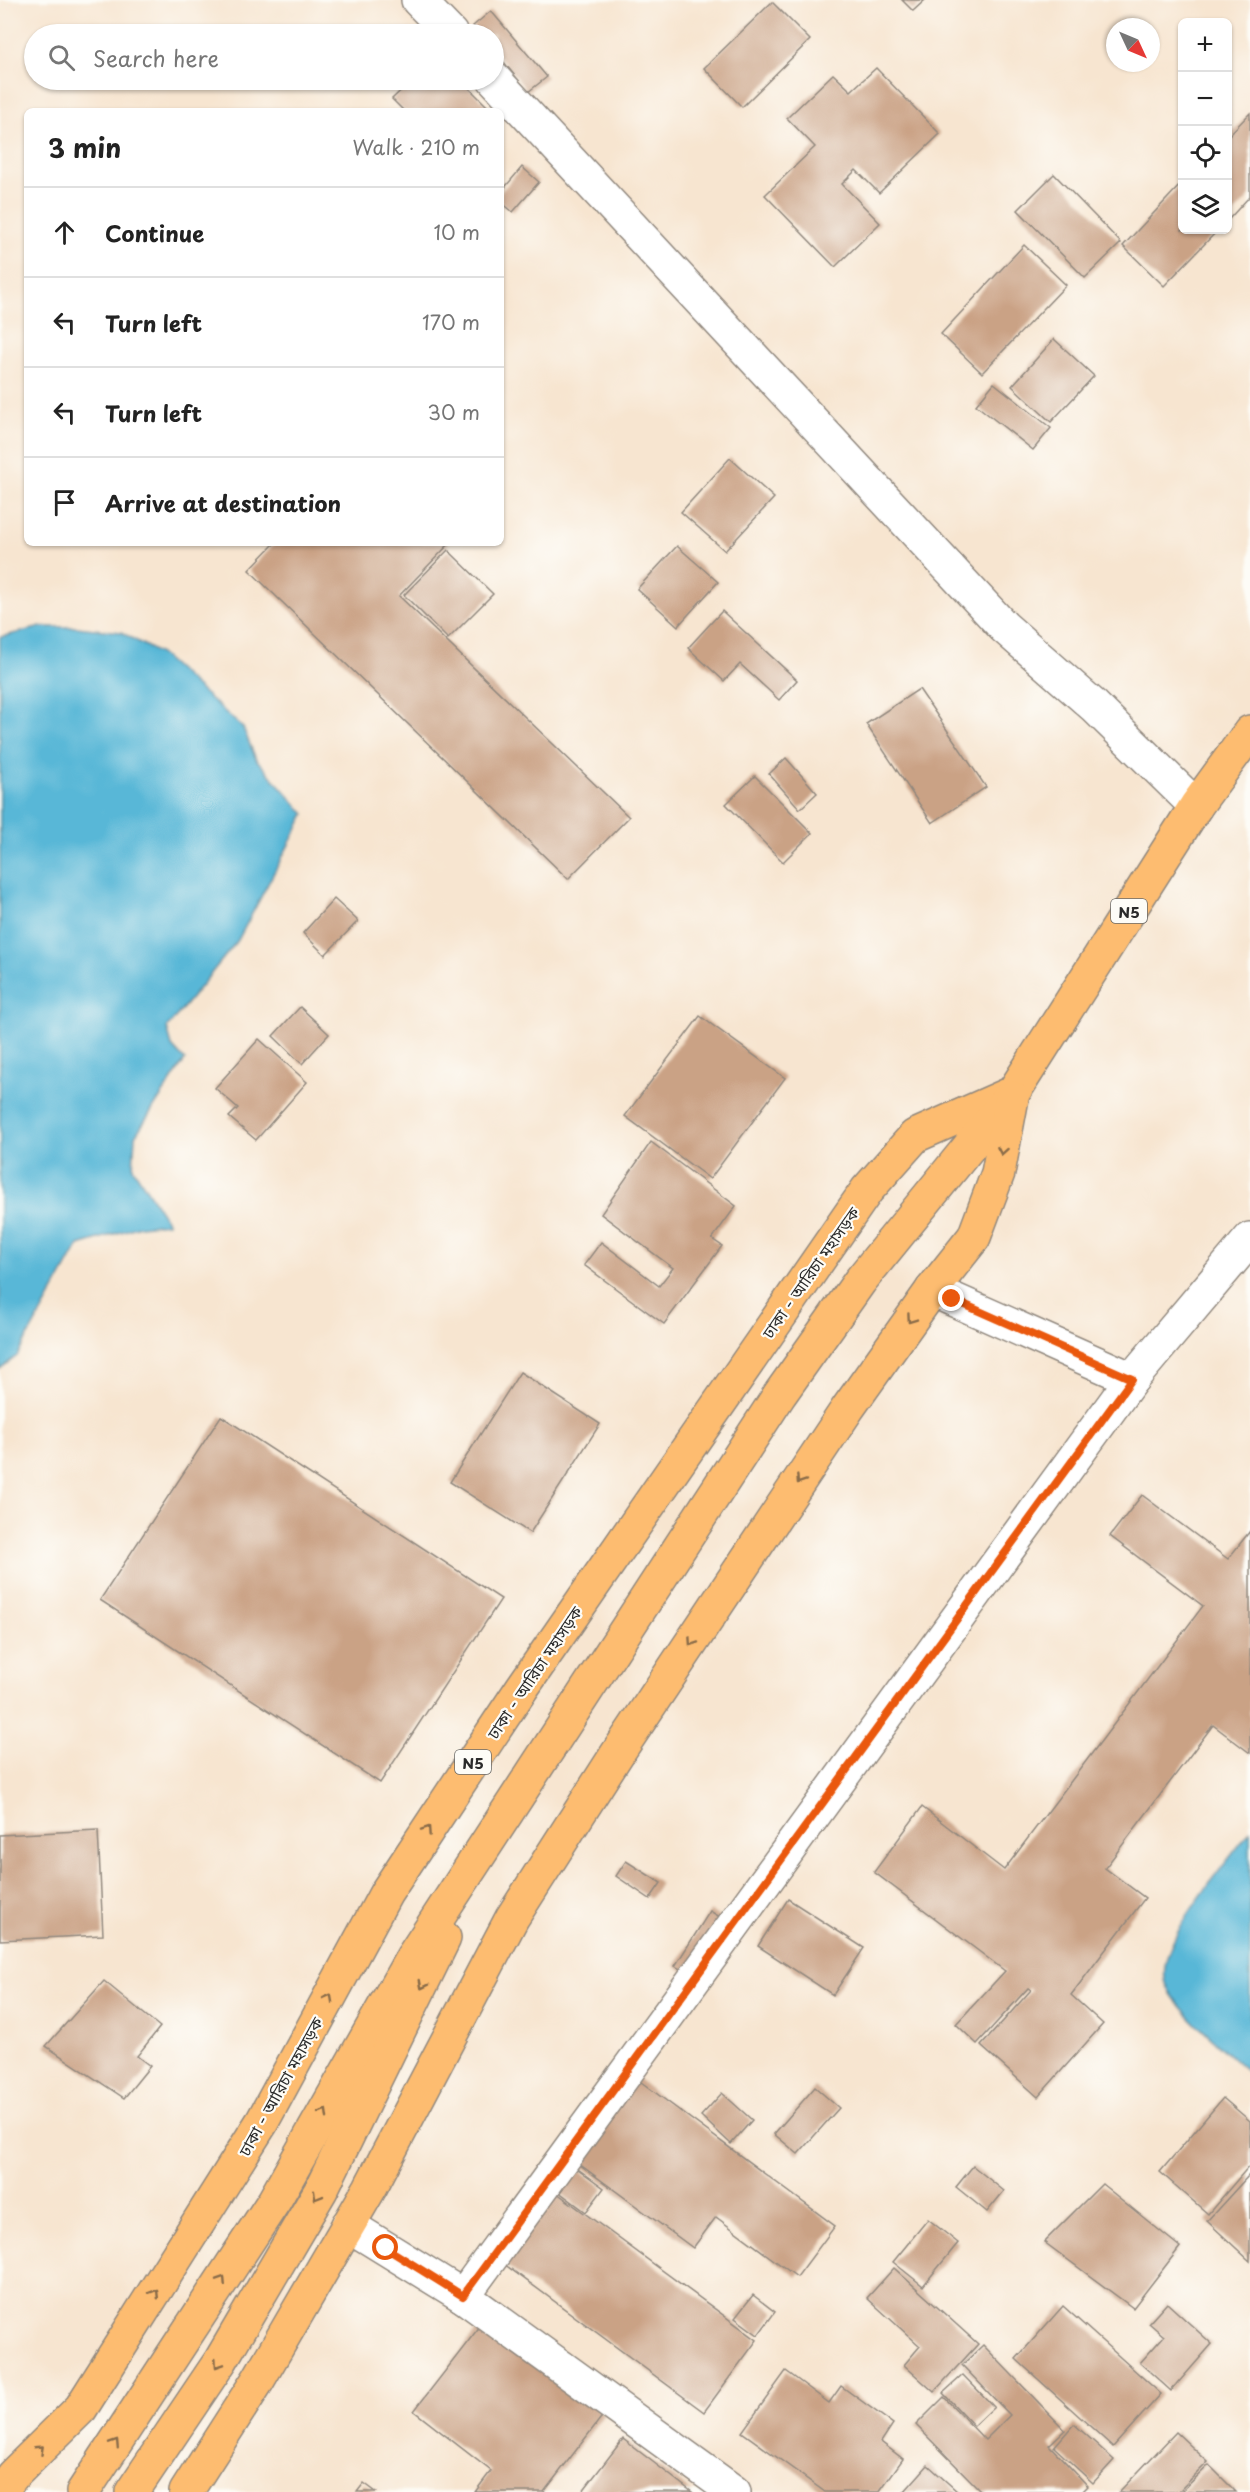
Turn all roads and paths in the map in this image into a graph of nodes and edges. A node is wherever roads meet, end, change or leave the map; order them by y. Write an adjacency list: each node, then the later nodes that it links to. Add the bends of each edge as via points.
1 (418, 0): 2 (street)
2 (441, 24)
3 (504, 90): 5 (street, via 1004,627 1094,706)
4 (1250, 732): 5 (highway, N5)
5 (1196, 806): 6 (highway, N5)
6 (1013, 1093): 8 (highway, N5, one-way to 8, via 998,1173 974,1237); 10 (highway, N5, via 860,1281 780,1394); 13 (highway, ঢাকা - আরিচা মহাসড়ক / N5, one-way to 6, via 12,2476 81,2408 262,2122 386,1893 522,1688 867,1190 915,1136)
7 (1250, 1239): 9 (street)
8 (932, 1290): 9 (street); 11 (highway, N5, one-way to 11, via 848,1408 616,1754 512,1918)
9 (1132, 1379): 12 (street)
10 (479, 1854): 14 (highway, N5, one-way to 10, via 274,2201 413,1956); 15 (highway, N5, one-way to 15, via 434,1964 321,2190 221,2360)
11 (348, 2225): 12 (street); 16 (highway, N5, via 258,2380)
12 (463, 2296): 17 (street)
13 (1, 2492)
14 (83, 2492)
15 (132, 2492)
16 (186, 2492)
17 (734, 2492)

